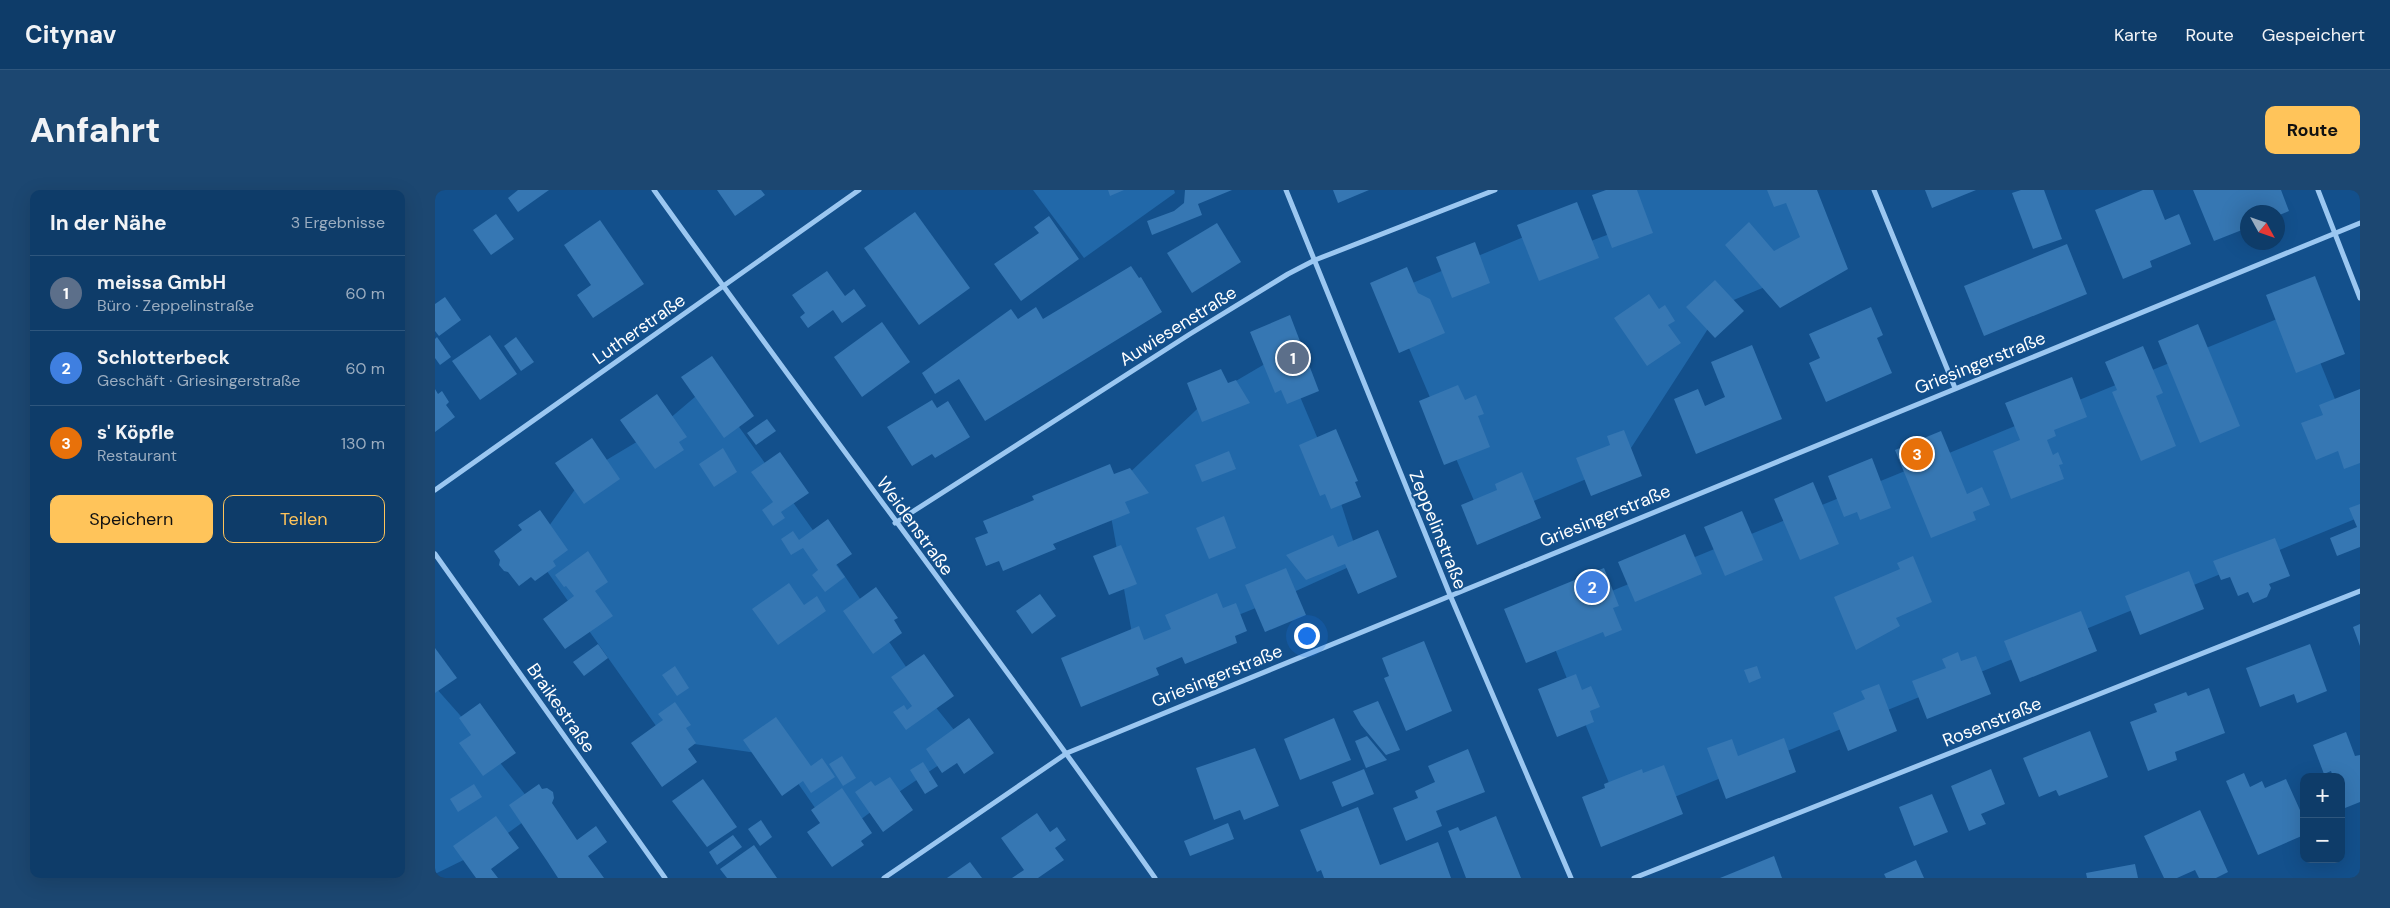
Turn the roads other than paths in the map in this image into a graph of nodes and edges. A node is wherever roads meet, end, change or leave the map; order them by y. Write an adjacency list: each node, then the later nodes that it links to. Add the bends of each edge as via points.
1 (654, 190): 10 (street, Weidenstraße)
2 (859, 190): 10 (street, Lutherstraße)
3 (1286, 190): 9 (street, Zeppelinstraße)
4 (1495, 190): 9 (street, Auwiesenstraße)
5 (1874, 190): 12 (street)
6 (2318, 190): 8 (street)
7 (2360, 223): 8 (street, Griesingerstraße)
8 (2335, 234): 11 (street); 12 (street, Griesingerstraße)
9 (1315, 260): 14 (street, Auwiesenstraße, via 1190,334); 17 (street, Zeppelinstraße)
10 (723, 286): 13 (street, Lutherstraße); 14 (street, Weidenstraße)
11 (2360, 298)
12 (1955, 388): 17 (street, Griesingerstraße)
13 (435, 490)
14 (895, 523): 18 (street, Weidenstraße)
15 (435, 554): 19 (street, Braikestraße)
16 (2360, 591): 23 (street, Rosenstraße)
17 (1449, 595): 18 (street, Griesingerstraße); 22 (street, Zeppelinstraße)
18 (1067, 753): 20 (street, Griesingerstraße); 21 (street, Weidenstraße)
19 (665, 878)
20 (884, 878)
21 (1155, 878)
22 (1571, 878)
23 (1634, 878)

